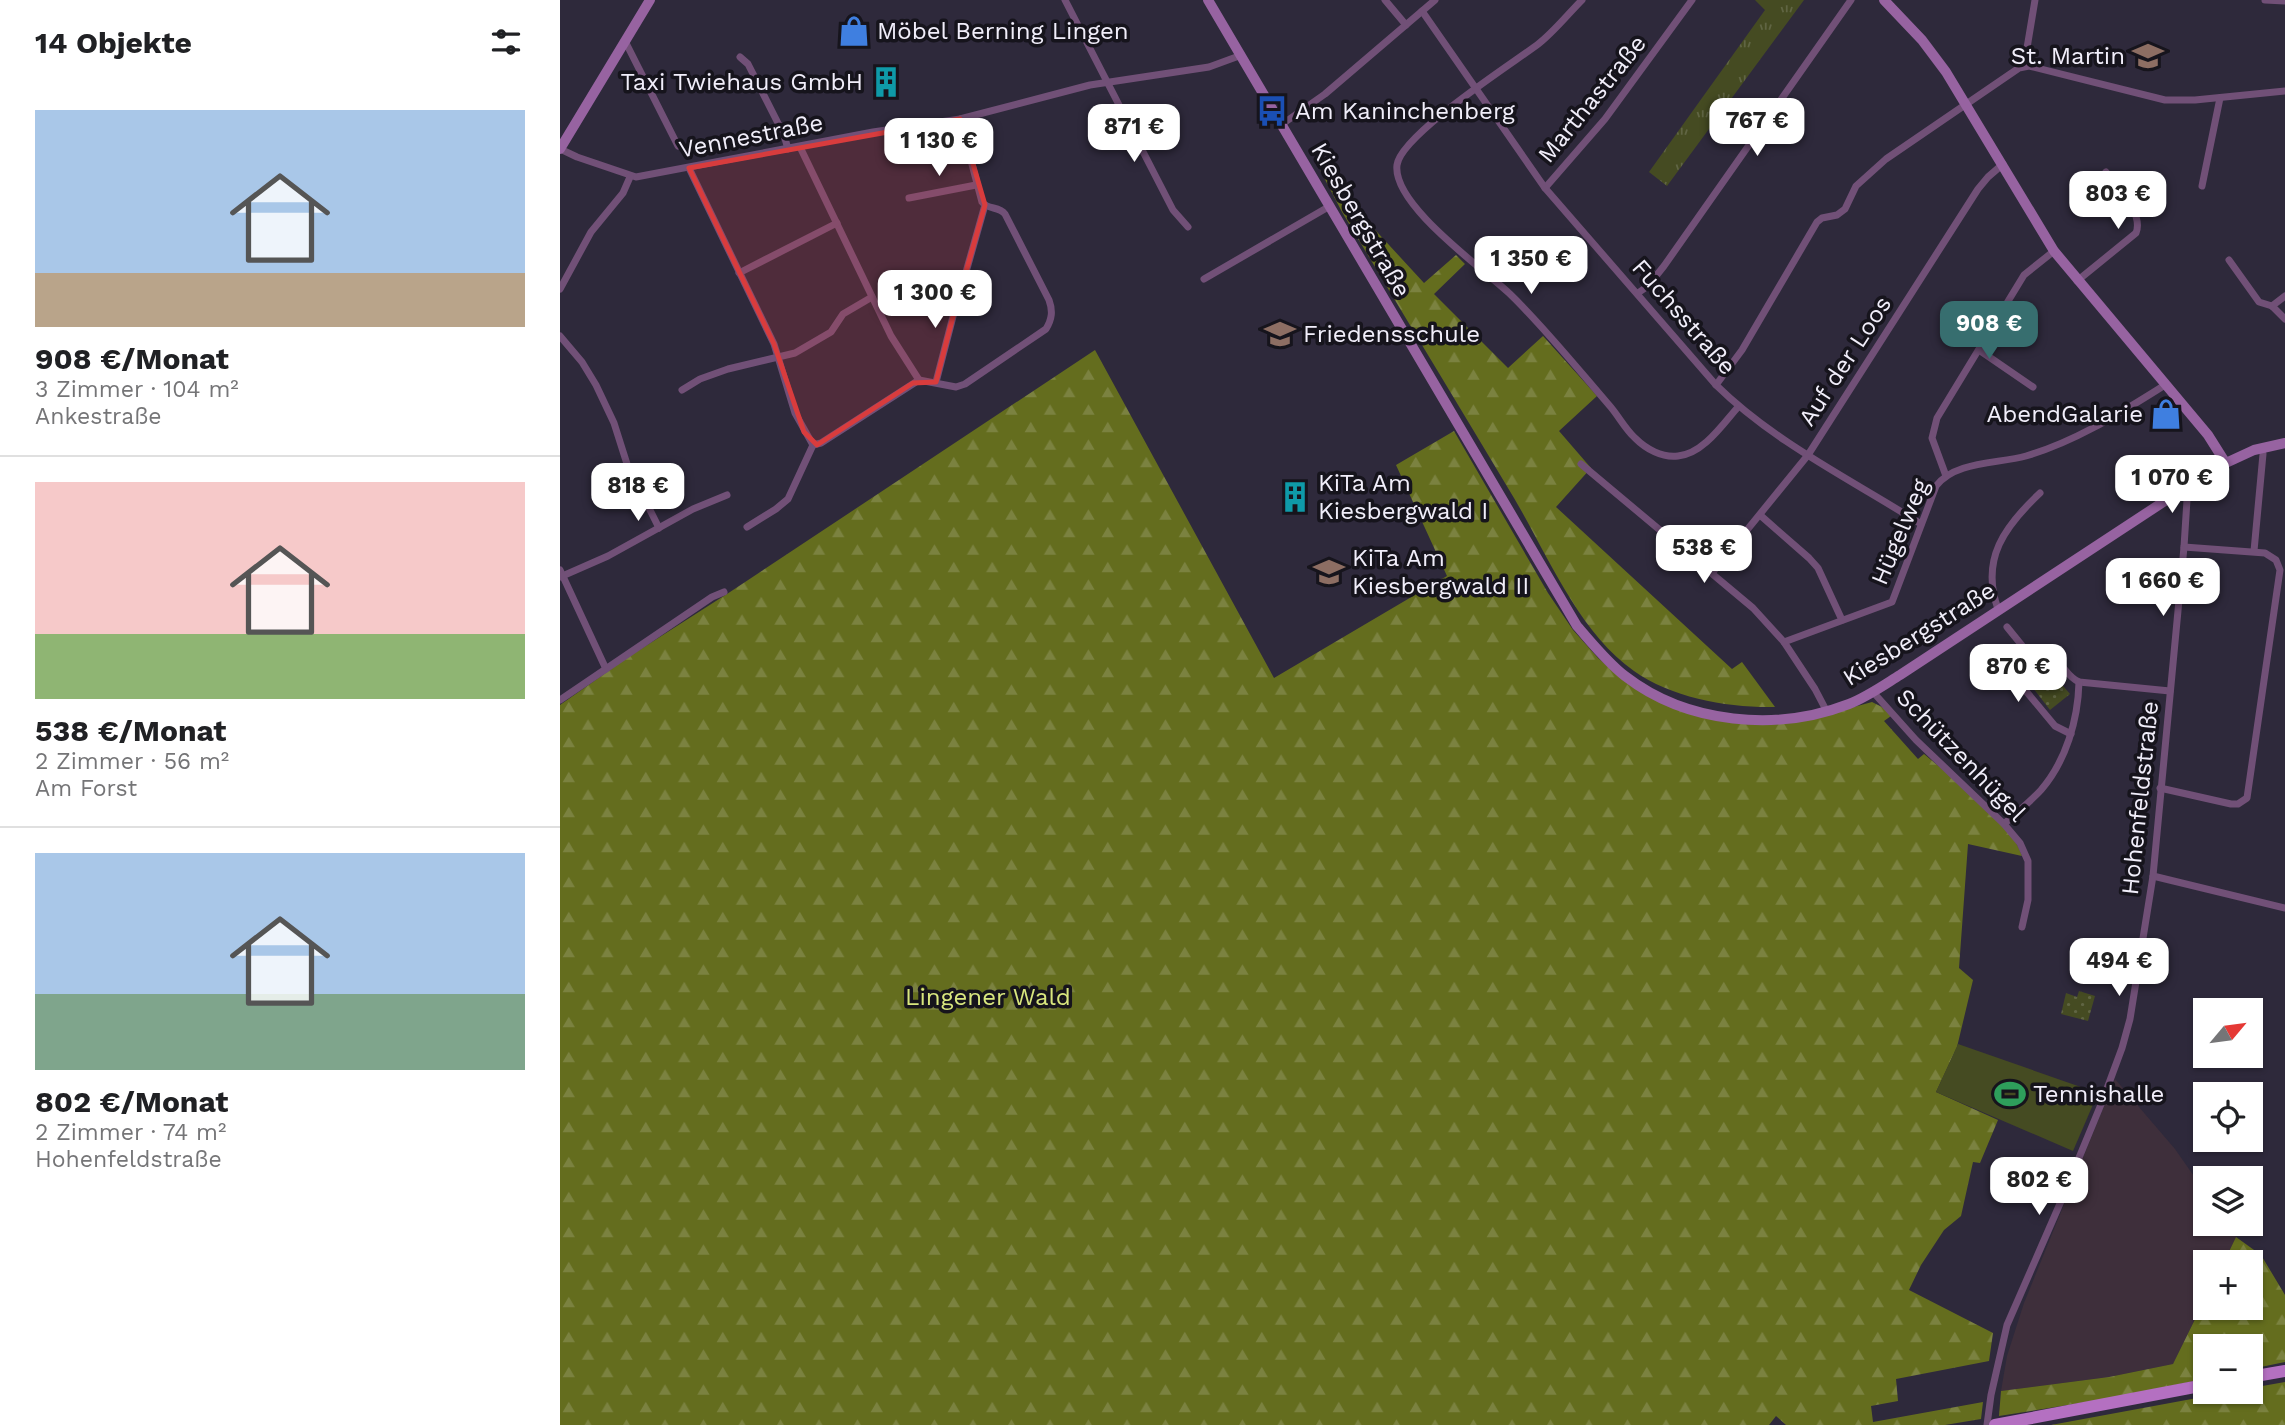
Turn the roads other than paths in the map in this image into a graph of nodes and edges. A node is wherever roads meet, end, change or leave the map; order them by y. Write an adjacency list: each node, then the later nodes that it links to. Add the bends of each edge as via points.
1 (650, 0): 15 (street)
2 (1065, 0): 19 (street)
3 (1208, 0): 16 (street, Kiesbergstraße)
4 (1385, 0): 14 (street)
5 (1435, 0): 13 (street)
6 (1582, 0): 20 (street, via 1539,43)
7 (1692, 0): 36 (street, Marthastraße, via 1605,119)
8 (1851, 0): 49 (street, via 1664,266)
9 (1884, 0): 23 (street, via 1935,56)
10 (2035, 0): 18 (street)
11 (2265, 0): 12 (street)
12 (2285, 1)
13 (1422, 11): 14 (street); 20 (street, Fuchsstraße)
14 (1406, 24): 25 (street, via 1325,94)
15 (625, 41): 26 (street); 28 (street)
16 (1239, 56): 19 (street, Vennestraße, via 1209,67); 25 (street, Kiesbergstraße)
17 (740, 57): 29 (street, via 748,64)
18 (2024, 66): 22 (street, via 2165,100); 23 (street)
19 (1106, 81): 24 (street, Vennestraße); 41 (street, via 1173,210)
20 (1475, 88): 36 (street, Fuchsstraße); 64 (street, via 1401,152 1400,180 1422,213 1467,260 1517,300 1635,439 1654,452 1679,456 1691,452)
21 (2285, 91): 22 (street)
22 (2220, 98): 35 (street)
23 (1966, 103): 30 (street); 60 (street, via 1868,173 1845,209 1817,222 1742,351)
24 (960, 119): 27 (street, Vennestraße); 34 (street)
25 (1281, 125): 39 (street, Kiesbergstraße)
26 (678, 146)
27 (800, 147): 29 (street, Vennestraße); 40 (street)
28 (560, 149): 33 (street)
29 (788, 149): 31 (street, Vennestraße)
30 (2003, 164): 42 (street); 68 (street, Auf der Loos, via 1978,189)
31 (689, 168): 33 (street, Vennestraße); 44 (street)
32 (2106, 172): 47 (street, via 2138,218 2139,227)
33 (630, 177): 48 (street)
34 (976, 185): 37 (street); 38 (street)
35 (2202, 186)
36 (1545, 188): 49 (street, Fuchsstraße)
37 (909, 198)
38 (985, 205): 45 (street); 59 (street, via 1005,214 1049,300 1050,322 965,384 956,387)
39 (1330, 206): 46 (street); 94 (street, Kiesbergstraße, via 1577,625 1601,653 1625,676 1684,708 1750,720 1785,720)
40 (837, 223): 44 (street); 51 (street)
41 (1188, 227)
42 (2054, 251): 47 (street); 56 (street, via 2024,275)
43 (2229, 260): 53 (street, via 2259,302)
44 (739, 273): 57 (street)
45 (964, 279): 52 (street, via 955,286 952,297); 52 (street, via 968,287 964,301)
46 (1204, 279)
47 (2077, 281): 61 (street)
48 (560, 289)
49 (1638, 293): 60 (street, Fuchsstraße)
50 (2285, 296): 53 (street)
51 (872, 297): 57 (street, via 843,314 831,332 795,353); 58 (street)
52 (956, 305): 59 (street)
53 (2272, 306): 54 (street)
54 (2285, 319)
55 (560, 336): 78 (street, via 596,385)
56 (1979, 350): 62 (street); 71 (street, via 1933,429)
57 (778, 357): 63 (street, via 700,379); 66 (street, via 795,413)
58 (919, 380): 59 (street); 66 (street)
59 (936, 382)
60 (1716, 385): 64 (street, Fuchsstraße)
61 (2165, 386): 69 (street); 71 (street, Hügelweg, via 2062,442)
62 (2033, 387)
63 (681, 390)
64 (1738, 407): 68 (street, Fuchsstraße)
65 (2285, 443): 69 (street, Kiesbergstraße)
66 (813, 446): 77 (street, via 789,499)
67 (2263, 454): 80 (street)
68 (1808, 455): 75 (street, Auf der Loos); 76 (street, Fuchsstraße)
69 (2225, 462): 72 (street, Kiesbergstraße)
70 (1581, 464): 81 (street)
71 (1946, 476): 76 (street, Hügelweg, via 1936,486)
72 (2188, 484): 79 (street, Hohenfeldstraße); 84 (street, Kiesbergstraße)
73 (2040, 493): 84 (street, via 2012,521 1996,552 1991,583)
74 (727, 495): 78 (street)
75 (1760, 515): 81 (street, Auf der Loos); 85 (street, via 1818,568)
76 (1921, 524): 85 (street, Hügelweg, via 1892,601)
77 (747, 527)
78 (659, 528): 82 (street, via 608,556)
79 (2185, 547): 80 (street); 91 (street, Hohenfeldstraße)
80 (2254, 551): 96 (street, via 2272,556 2280,570 2247,798 2231,804)
81 (1712, 573): 87 (street)
82 (561, 574): 89 (street)
83 (724, 592): 89 (street)
84 (1998, 609): 92 (street, Kiesbergstraße)
85 (1842, 620): 87 (street, Hügelweg)
86 (2007, 627): 88 (street)
87 (1784, 642): 94 (street)
88 (2037, 664): 90 (street, via 2056,661); 95 (street, via 2020,677 2020,684 2055,726)
89 (606, 669): 93 (street)
90 (2079, 682): 91 (street); 95 (street)
91 (2170, 691): 96 (street, Hohenfeldstraße)
92 (1873, 692): 94 (street, Kiesbergstraße); 97 (street, Schützenhügel)
93 (560, 700)
94 (1826, 710)
95 (2071, 734): 97 (street, via 2049,779)
96 (2160, 788): 98 (street, Hohenfeldstraße)
97 (2004, 824): 100 (street, Schützenhügel, via 2028,861 2028,900)
98 (2153, 876): 99 (street); 104 (street, Hohenfeldstraße, via 2122,1048 2007,1325)
99 (2285, 908)
100 (2022, 927)
101 (2285, 1371): 102 (main road)
102 (2263, 1375)
103 (2193, 1387): 104 (main road)
104 (1992, 1421): 105 (street, Hohenfeldstraße)
105 (1987, 1425)

